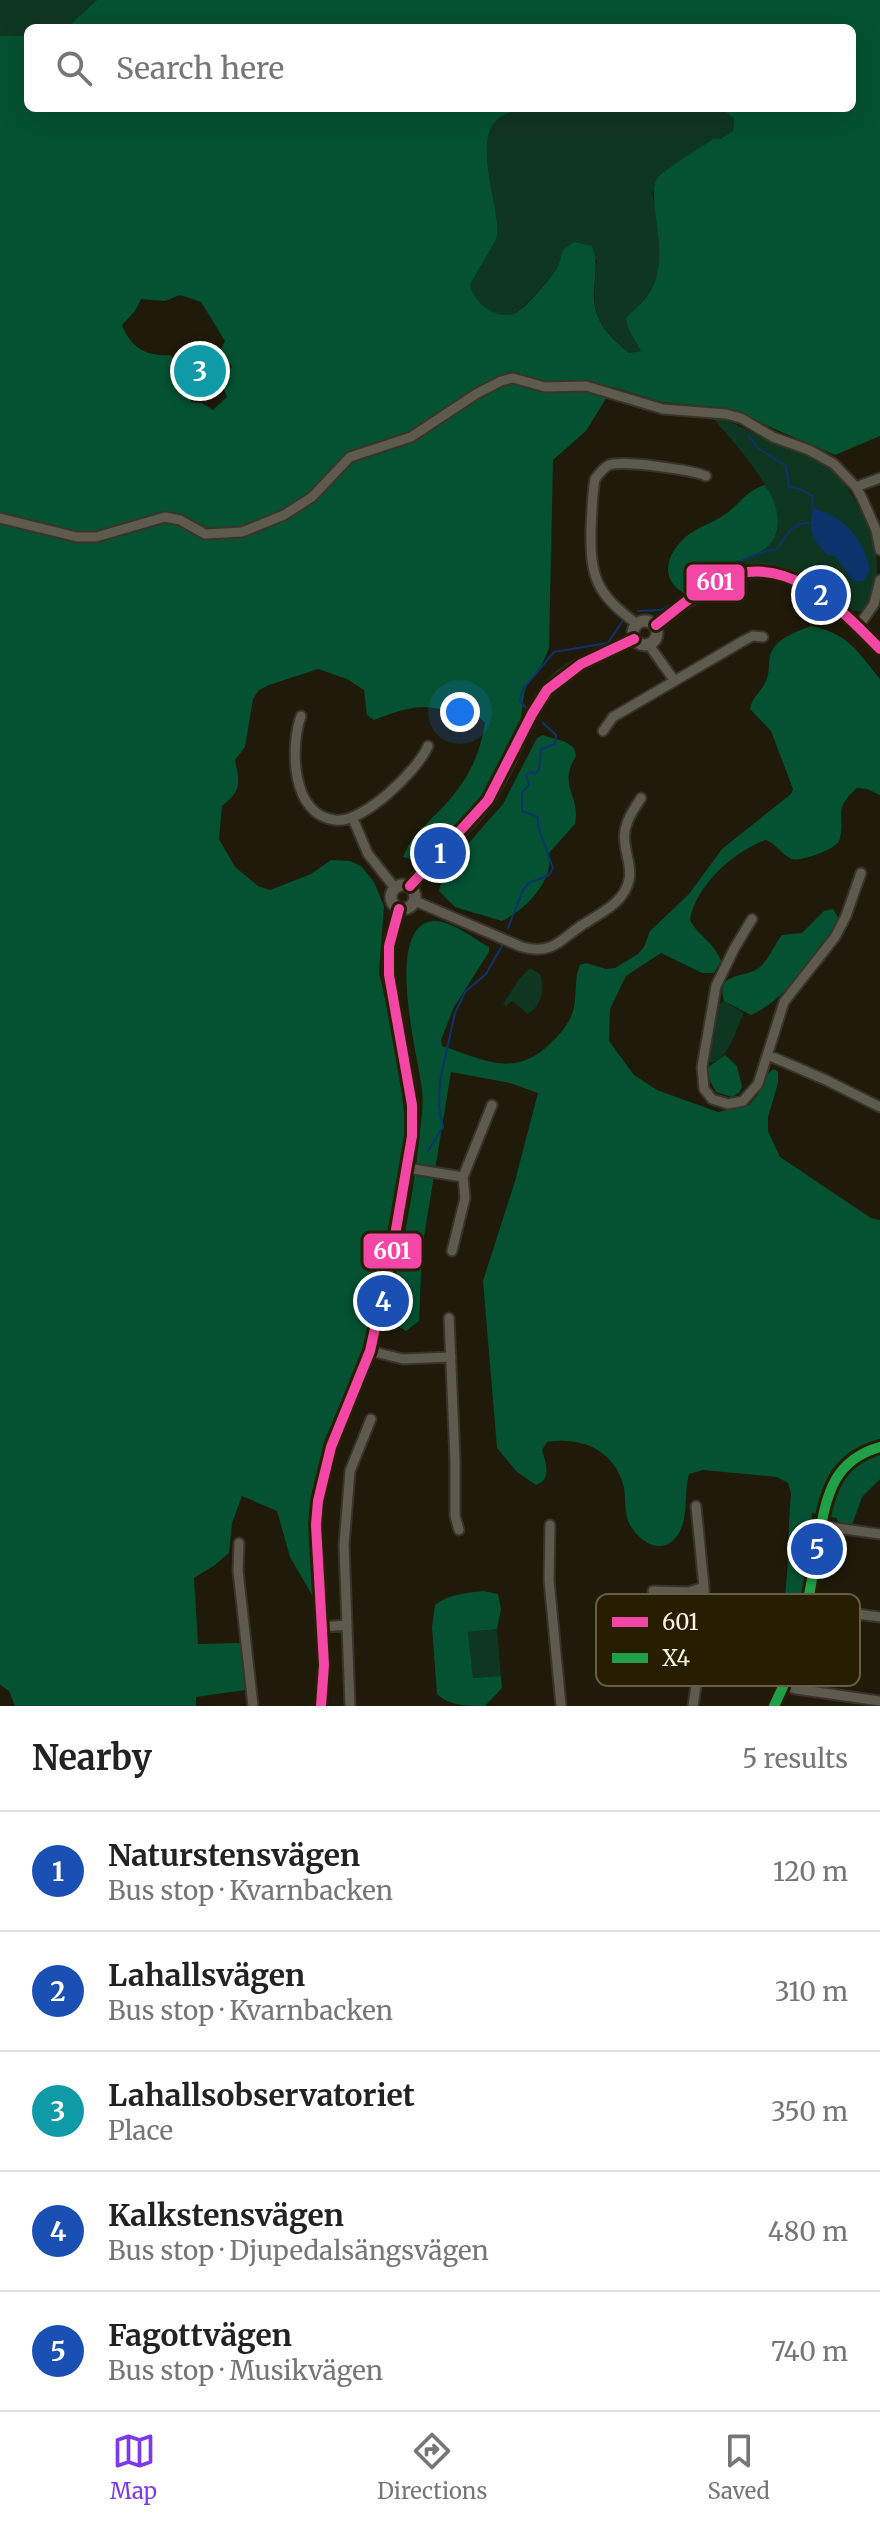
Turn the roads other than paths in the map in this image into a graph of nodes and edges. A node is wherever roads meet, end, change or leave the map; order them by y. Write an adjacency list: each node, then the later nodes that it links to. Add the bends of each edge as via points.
1 (706, 476): 8 (street, via 621,464 609,465 595,479 595,579 608,601)
2 (880, 478): 3 (street)
3 (856, 487): 4 (street, via 825,457 733,415 663,409 586,386 545,387 513,378 476,394 411,437 350,457 312,497 242,532 205,534 165,517 96,537 77,537); 5 (street)
4 (0, 518)
5 (880, 550)
6 (880, 580): 7 (street)
7 (879, 593): 10 (street)
8 (637, 624): 9 (street); 12 (street)
9 (656, 625): 10 (street, via 721,579 765,570 800,581); 13 (street, via 657,637)
10 (858, 627): 14 (street)
11 (763, 637): 15 (street, via 753,636)
12 (634, 639): 13 (street); 22 (street, via 577,666 548,690 487,801)
13 (649, 645): 15 (street)
14 (880, 649)
15 (674, 680): 17 (street, via 613,717)
16 (301, 716): 20 (street, via 294,763 304,796 328,818)
17 (603, 731)
18 (428, 746): 20 (street, via 416,766)
19 (641, 798): 24 (street, via 624,834 630,867 624,891 605,912 555,946 522,947)
20 (353, 819): 23 (street, via 368,854)
21 (861, 873): 27 (street, via 835,937 784,1002)
22 (410, 886): 23 (street); 24 (street)
23 (395, 888): 25 (street, via 391,900)
24 (415, 901): 25 (street)
25 (399, 909): 30 (street, via 388,955 412,1105)
26 (752, 919): 27 (street, via 716,986 702,1067 704,1089 720,1102 743,1101 758,1084)
27 (768, 1055): 29 (street)
28 (492, 1105): 31 (street)
29 (880, 1107)
30 (407, 1168): 31 (street); 34 (street)
31 (463, 1177): 32 (street, via 465,1198)
32 (452, 1251)
33 (449, 1318): 35 (street)
34 (370, 1351): 35 (street, via 403,1359); 51 (street, via 331,1447 318,1501)
35 (451, 1357): 41 (street)
36 (371, 1419): 50 (street, via 350,1471 344,1545)
37 (880, 1447): 40 (street, via 844,1467)
38 (696, 1506): 44 (street)
39 (550, 1525): 59 (street, via 549,1580)
40 (822, 1526): 42 (street); 47 (street)
41 (459, 1530)
42 (880, 1534)
43 (239, 1543): 56 (street)
44 (704, 1587): 45 (street); 46 (street)
45 (653, 1591)
46 (704, 1594)
47 (809, 1594)
48 (860, 1614): 49 (street)
49 (880, 1617)
50 (346, 1625): 51 (street); 58 (street)
51 (323, 1627): 57 (street)
52 (696, 1686): 60 (street)
53 (784, 1686): 61 (street)
54 (787, 1686): 55 (street)
55 (880, 1701)
56 (253, 1706)
57 (321, 1706)
58 (350, 1706)
59 (561, 1706)
60 (693, 1706)
61 (774, 1706)

